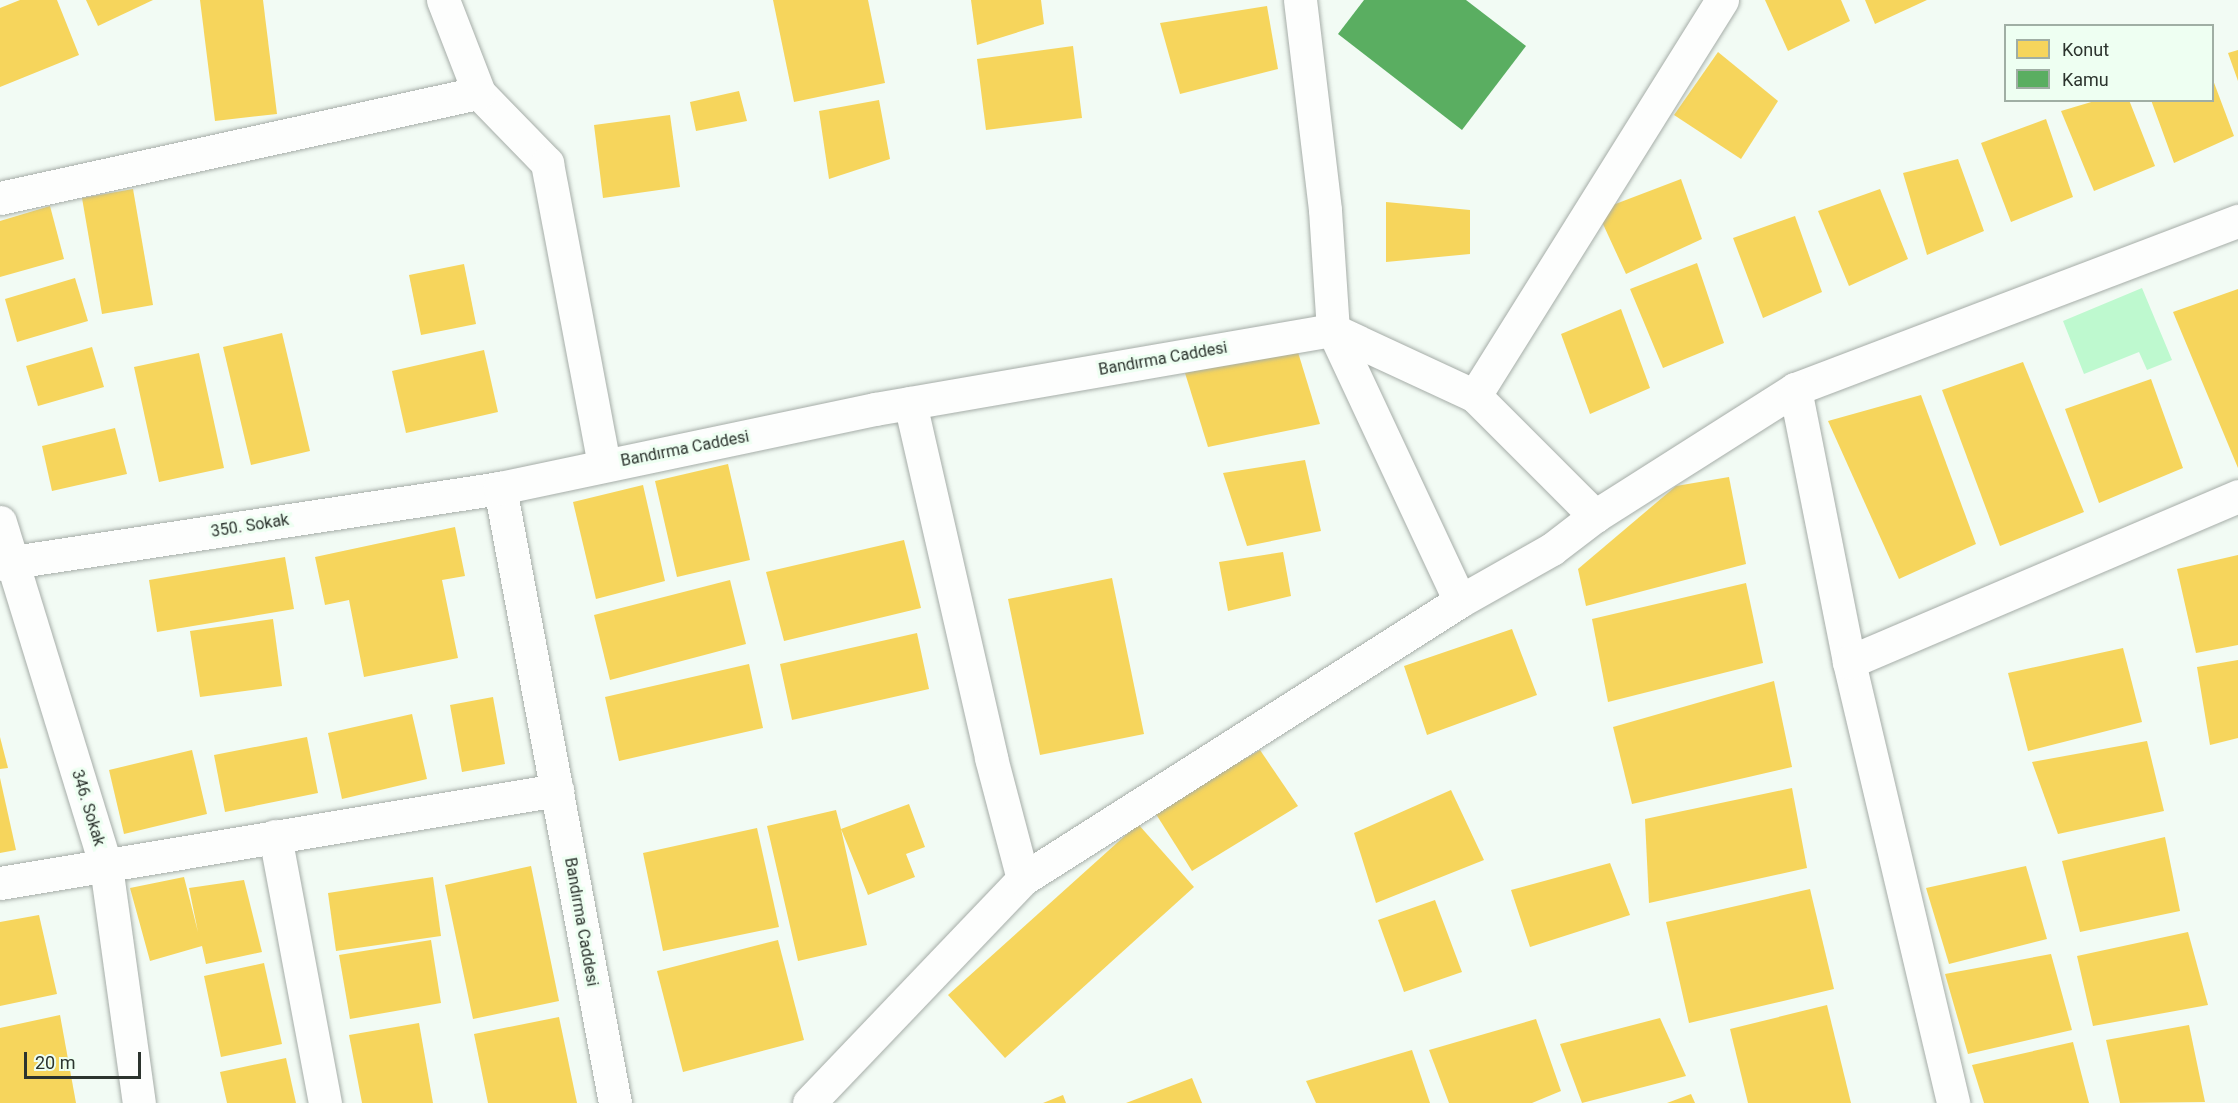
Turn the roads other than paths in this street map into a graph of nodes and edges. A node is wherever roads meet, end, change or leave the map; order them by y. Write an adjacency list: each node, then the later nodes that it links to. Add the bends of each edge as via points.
1 (443, 0): 4 (street)
2 (1300, 0): 7 (street)
3 (1722, 0): 9 (street)
4 (479, 93): 5 (street); 11 (street, via 547,163)
5 (0, 198)
6 (2238, 221): 8 (street)
7 (1333, 330): 9 (street); 10 (street, Bandırma Caddesi); 17 (street)
8 (1795, 389): 14 (street); 18 (street)
9 (1474, 396): 14 (street)
10 (910, 403): 11 (street, Bandırma Caddesi); 22 (street, via 991,758)
11 (604, 465): 12 (street, Bandırma Caddesi)
12 (500, 488): 16 (street, 350. Sokak); 19 (street, Bandırma Caddesi)
13 (2238, 496): 18 (street)
14 (1595, 516): 17 (street, via 1552,549)
15 (0, 522): 16 (street, 346. Sokak)
16 (6, 563): 21 (street, 346. Sokak)
17 (1460, 601): 22 (street)
18 (1849, 662): 28 (street)
19 (557, 790): 20 (street); 26 (street, Bandırma Caddesi)
20 (275, 836): 21 (street); 25 (street)
21 (106, 866): 23 (street); 24 (street, 346. Sokak)
22 (1023, 879): 27 (street)
23 (0, 884)
24 (139, 1103)
25 (326, 1103)
26 (615, 1103)
27 (808, 1103)
28 (1953, 1103)

